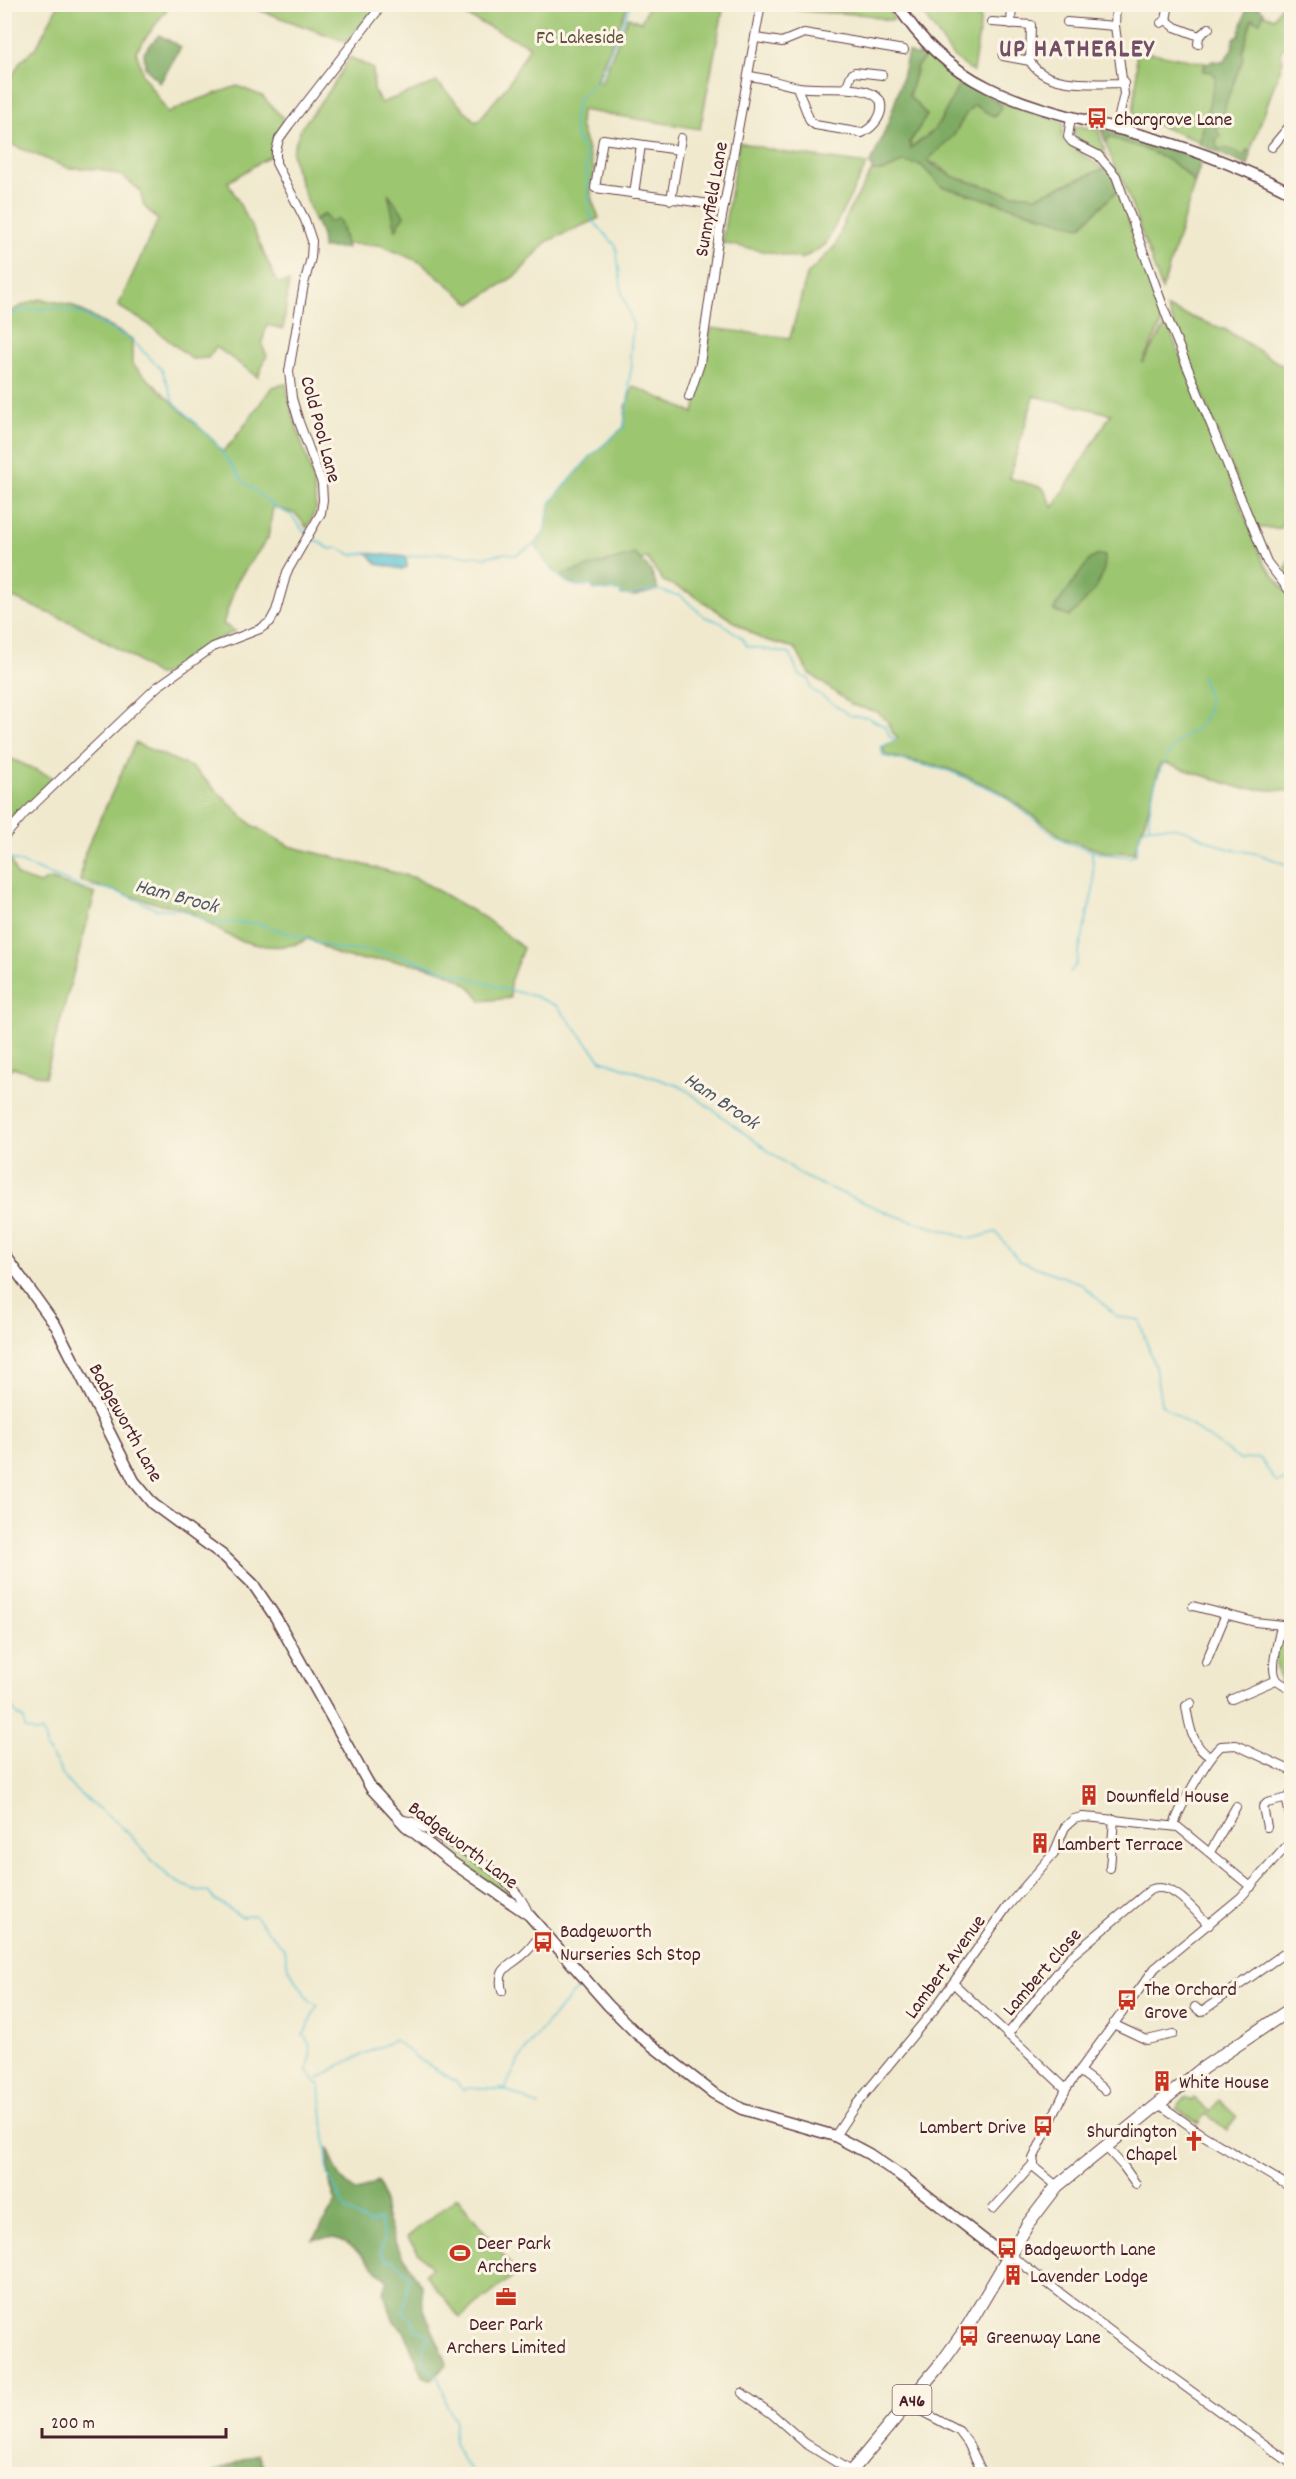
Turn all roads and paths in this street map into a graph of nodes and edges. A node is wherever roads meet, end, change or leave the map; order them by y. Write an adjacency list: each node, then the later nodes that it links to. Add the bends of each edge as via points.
1 (383, 4): 36 (street, Cold Pool Lane, via 289,125 276,151 276,163 312,241 289,371 299,422 322,483 321,513 287,572 270,622 213,647 157,687)
2 (761, 4): 14 (street, Sunnyfield Lane)
3 (897, 4): 23 (street, via 932,48 974,81 1015,101)
4 (1012, 4): 11 (street)
5 (1116, 4): 12 (street)
6 (1169, 4): 13 (street, via 1163,22 1199,40)
7 (1084, 13): 10 (street)
8 (992, 22): 11 (street)
9 (1067, 22): 10 (street)
10 (1083, 23): 12 (street)
11 (1011, 24): 17 (street, via 1031,25)
12 (1115, 26): 20 (street)
13 (1209, 28)
14 (756, 38): 15 (street, via 782,42 804,33); 19 (street, Sunnyfield Lane)
15 (904, 50)
16 (1003, 56): 17 (street)
17 (1030, 61): 20 (street, via 1039,73 1061,81)
18 (882, 75): 22 (street, via 855,72)
19 (749, 76): 21 (street); 33 (street, Sunnyfield Lane)
20 (1124, 83): 25 (street)
21 (797, 87): 22 (street); 22 (street, via 815,125 862,134 875,123 881,103 870,92)
22 (846, 88)
23 (1071, 117): 25 (street); 35 (street, via 1068,137 1098,155 1116,176 1167,317 1267,562)
24 (1292, 123): 28 (street)
25 (1116, 129): 30 (street, via 1209,156)
26 (681, 138): 29 (street)
27 (642, 145): 29 (street); 31 (street); 31 (street, via 603,139 595,188)
28 (1273, 147)
29 (679, 150): 32 (street)
30 (1292, 193)
31 (634, 194): 32 (street)
32 (670, 200): 33 (street)
33 (724, 206): 34 (street, Sunnyfield Lane, via 700,364)
34 (689, 398)
35 (1292, 594)
36 (4, 837)
37 (4, 1254): 51 (street, Badgeworth Lane, via 56,1326 134,1481 153,1504 225,1557 253,1584 371,1788)
38 (1193, 1606): 39 (street)
39 (1226, 1614): 40 (street); 42 (street)
40 (1281, 1625): 41 (street); 43 (street)
41 (1292, 1626)
42 (1206, 1662)
43 (1276, 1680): 44 (street); 45 (street)
44 (1292, 1689)
45 (1232, 1700)
46 (1185, 1704): 47 (street, via 1191,1734)
47 (1211, 1757): 48 (street, via 1221,1746 1233,1744); 53 (street)
48 (1292, 1771)
49 (1290, 1794): 54 (street); 55 (street, via 1263,1807)
50 (1236, 1807): 57 (street)
51 (398, 1819): 60 (street, Badgeworth Lane); 60 (street, via 413,1822 489,1867 525,1902)
52 (1114, 1819): 53 (street); 58 (street); 64 (street, Lambert Avenue, via 1078,1818 1065,1827 1054,1853 1006,1907)
53 (1174, 1825): 57 (street)
54 (1292, 1825)
55 (1267, 1827)
56 (1292, 1840): 59 (street)
57 (1210, 1852): 59 (street)
58 (1110, 1868)
59 (1251, 1887): 61 (street)
60 (529, 1915): 62 (street, Badgeworth Lane)
61 (1209, 1925): 68 (street, via 1160,1963); 70 (street, Lambert Close, via 1171,1890 1157,1887 1147,1892 1070,1957)
62 (544, 1931): 65 (street, via 504,1970 500,1979); 75 (street, Badgeworth Lane, via 608,2005 712,2094 742,2109)
63 (1292, 1948): 67 (street)
64 (953, 1983): 70 (street); 75 (street, Lambert Avenue)
65 (502, 1991)
66 (1291, 2009): 74 (main road, A46, via 1203,2068)
67 (1201, 2012)
68 (1113, 2024): 69 (street, via 1147,2040); 71 (street)
69 (1173, 2034)
70 (1007, 2035): 72 (street)
71 (1079, 2071): 72 (street); 73 (street)
72 (1066, 2090): 77 (street)
73 (1105, 2090)
74 (1159, 2104): 76 (main road, A46); 80 (street, via 1201,2134)
75 (835, 2136): 82 (street, Badgeworth Lane, via 908,2180)
76 (1105, 2146): 78 (street); 79 (main road, A46)
77 (1033, 2164): 79 (street); 81 (street)
78 (1136, 2184)
79 (1058, 2186): 82 (main road, A46)
80 (1292, 2187)
81 (993, 2209)
82 (1009, 2256): 84 (main road, A46, via 968,2326); 85 (street)
83 (742, 2393): 86 (street)
84 (908, 2404): 86 (main road, A46); 87 (street, via 959,2431)
85 (1292, 2464)
86 (850, 2473)
87 (983, 2475)

